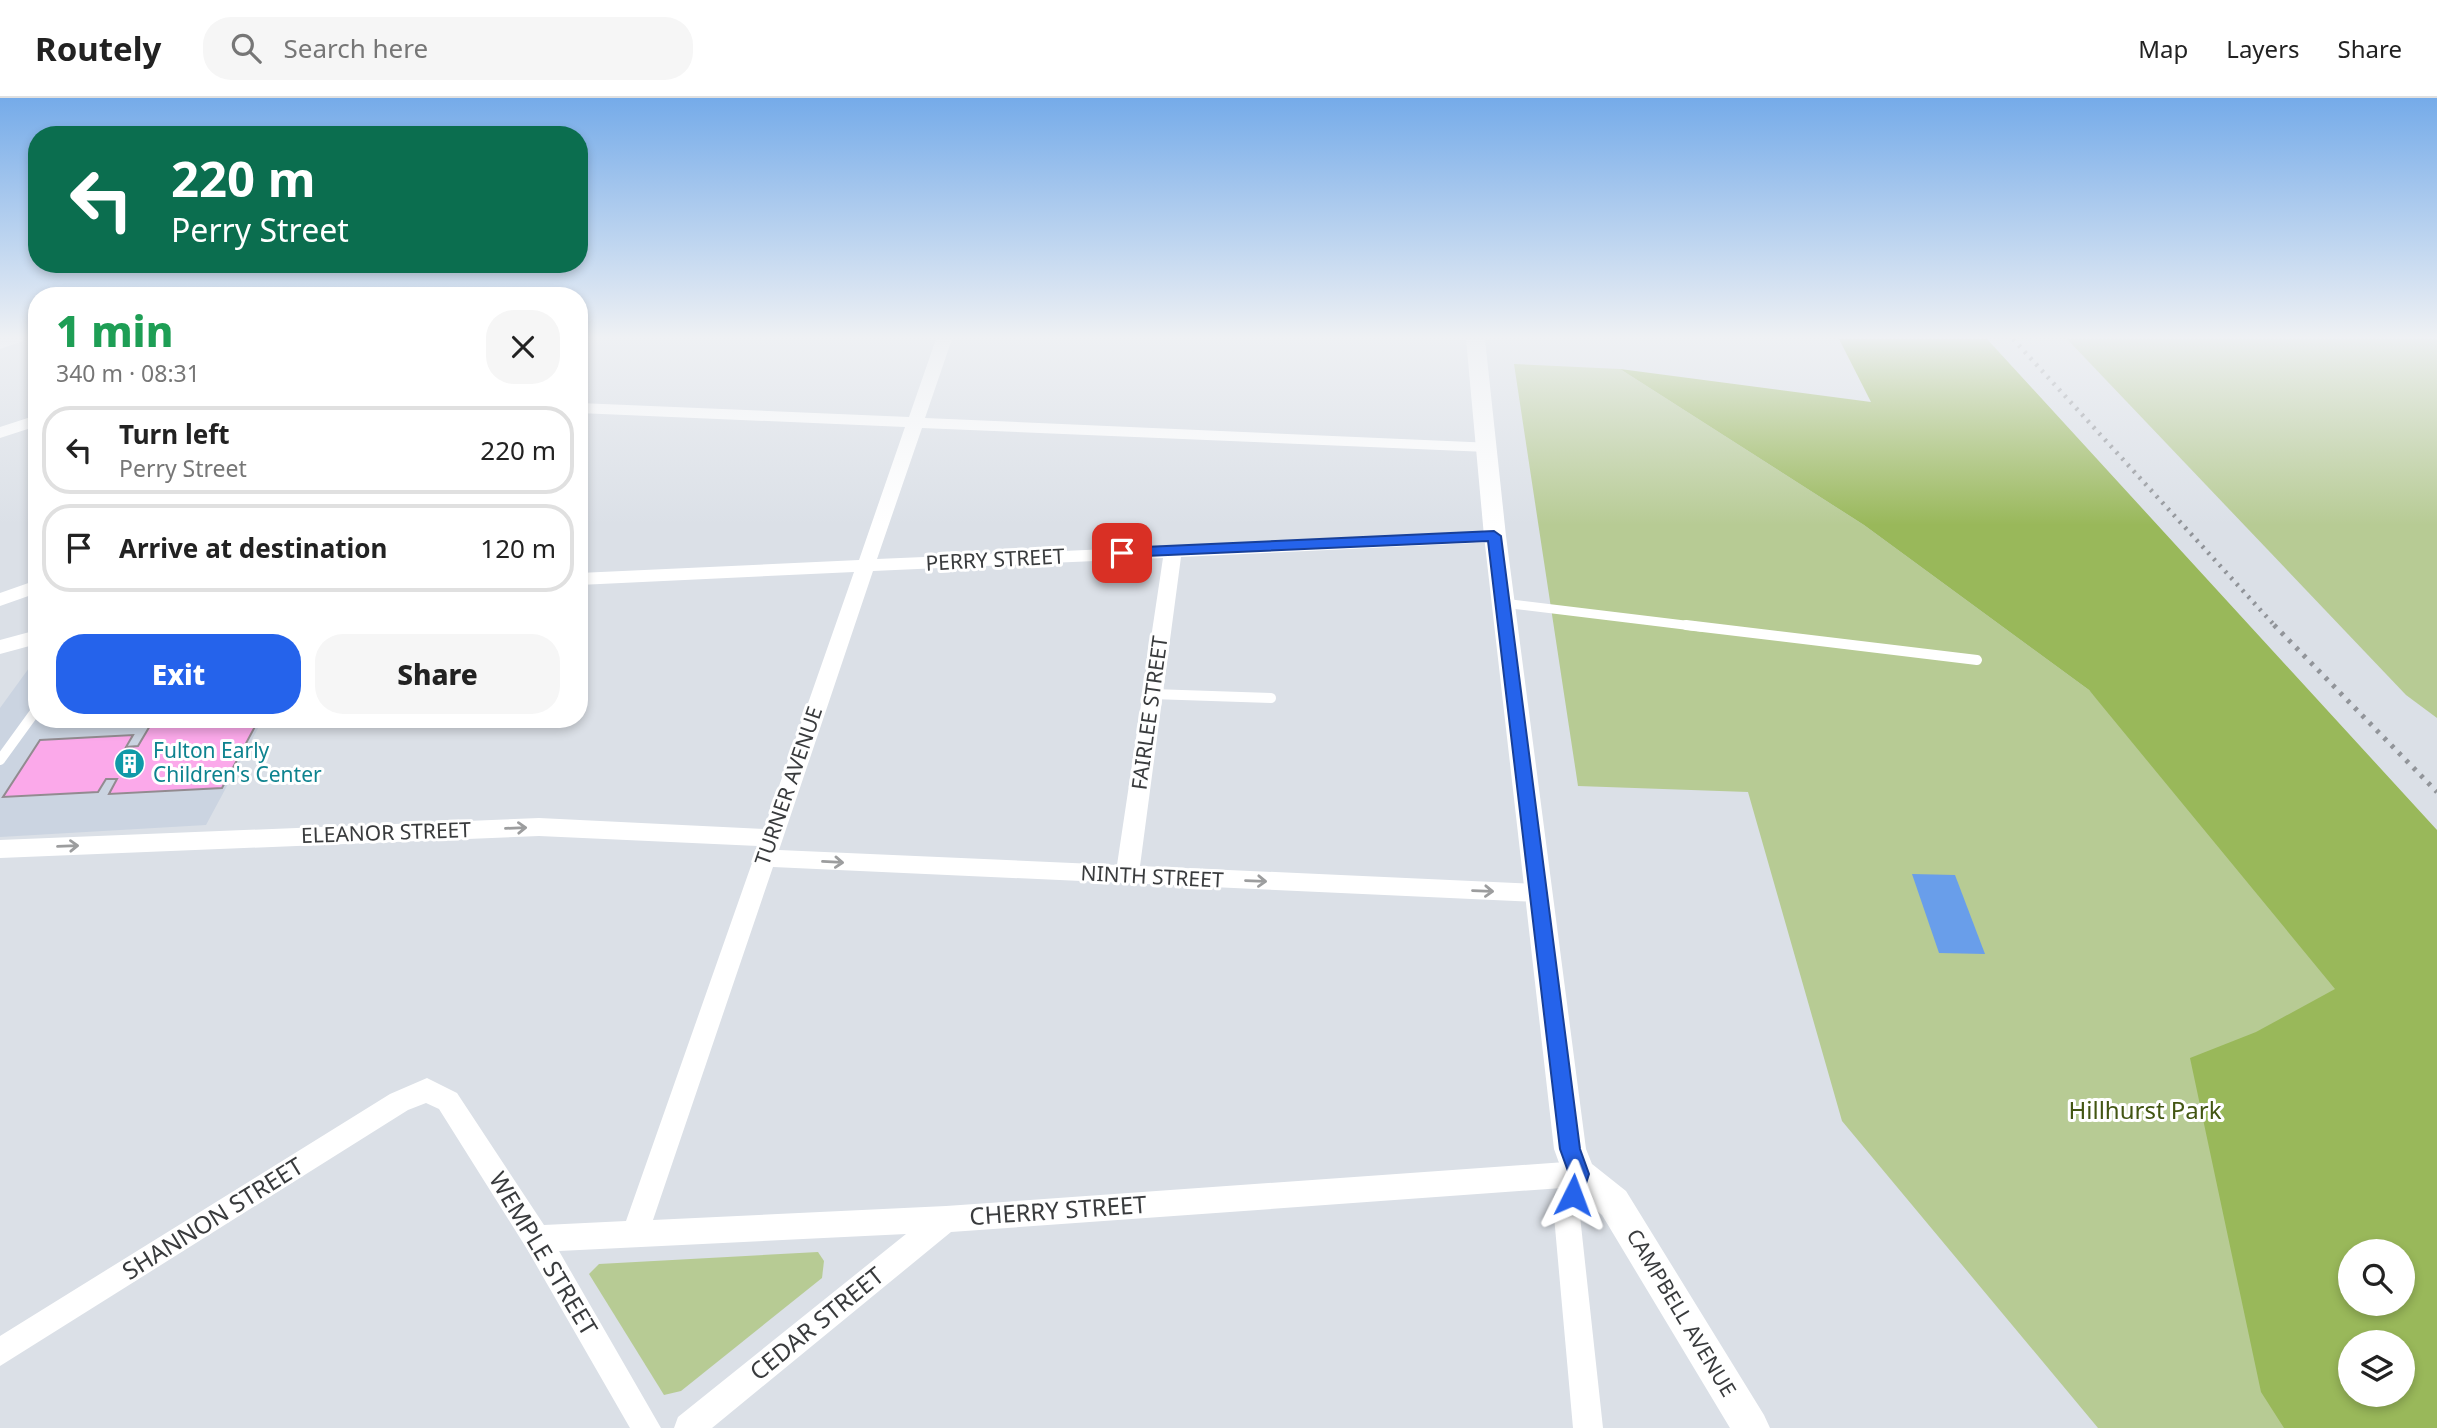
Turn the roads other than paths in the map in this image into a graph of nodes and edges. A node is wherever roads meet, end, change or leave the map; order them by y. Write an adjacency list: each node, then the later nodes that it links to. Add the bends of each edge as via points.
1 (922, 401): 4 (street, TURNER AVENUE)
2 (1482, 401): 7 (street)
3 (588, 408): 4 (street)
4 (914, 422): 7 (street); 10 (street, TURNER AVENUE)
5 (28, 423): 6 (street)
6 (0, 433)
7 (1487, 447): 8 (street)
8 (1494, 536): 9 (street, PERRY STREET); 14 (street)
9 (1173, 550): 10 (street, PERRY STREET); 18 (street, FAIRLEE STREET)
10 (865, 567): 11 (street, PERRY STREET); 22 (street, TURNER AVENUE)
11 (588, 579)
12 (28, 589): 13 (street)
13 (0, 600)
14 (1503, 603): 17 (lane); 25 (street)
15 (28, 640): 16 (street)
16 (0, 647)
17 (1977, 660)
18 (1152, 694): 19 (lane); 24 (street, FAIRLEE STREET)
19 (1271, 698)
20 (28, 721): 21 (lane)
21 (0, 760)
22 (768, 848): 23 (street, ELEANOR STREET, one-way to 22, via 539,827); 24 (street, NINTH STREET, one-way to 24); 29 (street, TURNER AVENUE)
23 (0, 849)
24 (1127, 876): 25 (street, NINTH STREET, one-way to 25)
25 (1539, 893): 27 (street, via 1570,1149)
26 (427, 1090): 30 (street, WEMPLE STREET, via 447,1101); 31 (street, SHANNON STREET, via 399,1102)
27 (1579, 1174): 28 (street, CHERRY STREET); 34 (street, via 1567,1216); 35 (street, CAMPBELL AVENUE, via 1614,1203)
28 (946, 1219): 29 (street, CHERRY STREET); 33 (street, CEDAR STREET)
29 (635, 1233): 30 (street, CHERRY STREET)
30 (537, 1239): 32 (street, WEMPLE STREET)
31 (0, 1352)
32 (646, 1428)
33 (689, 1428)
34 (1588, 1428)
35 (1751, 1428)

